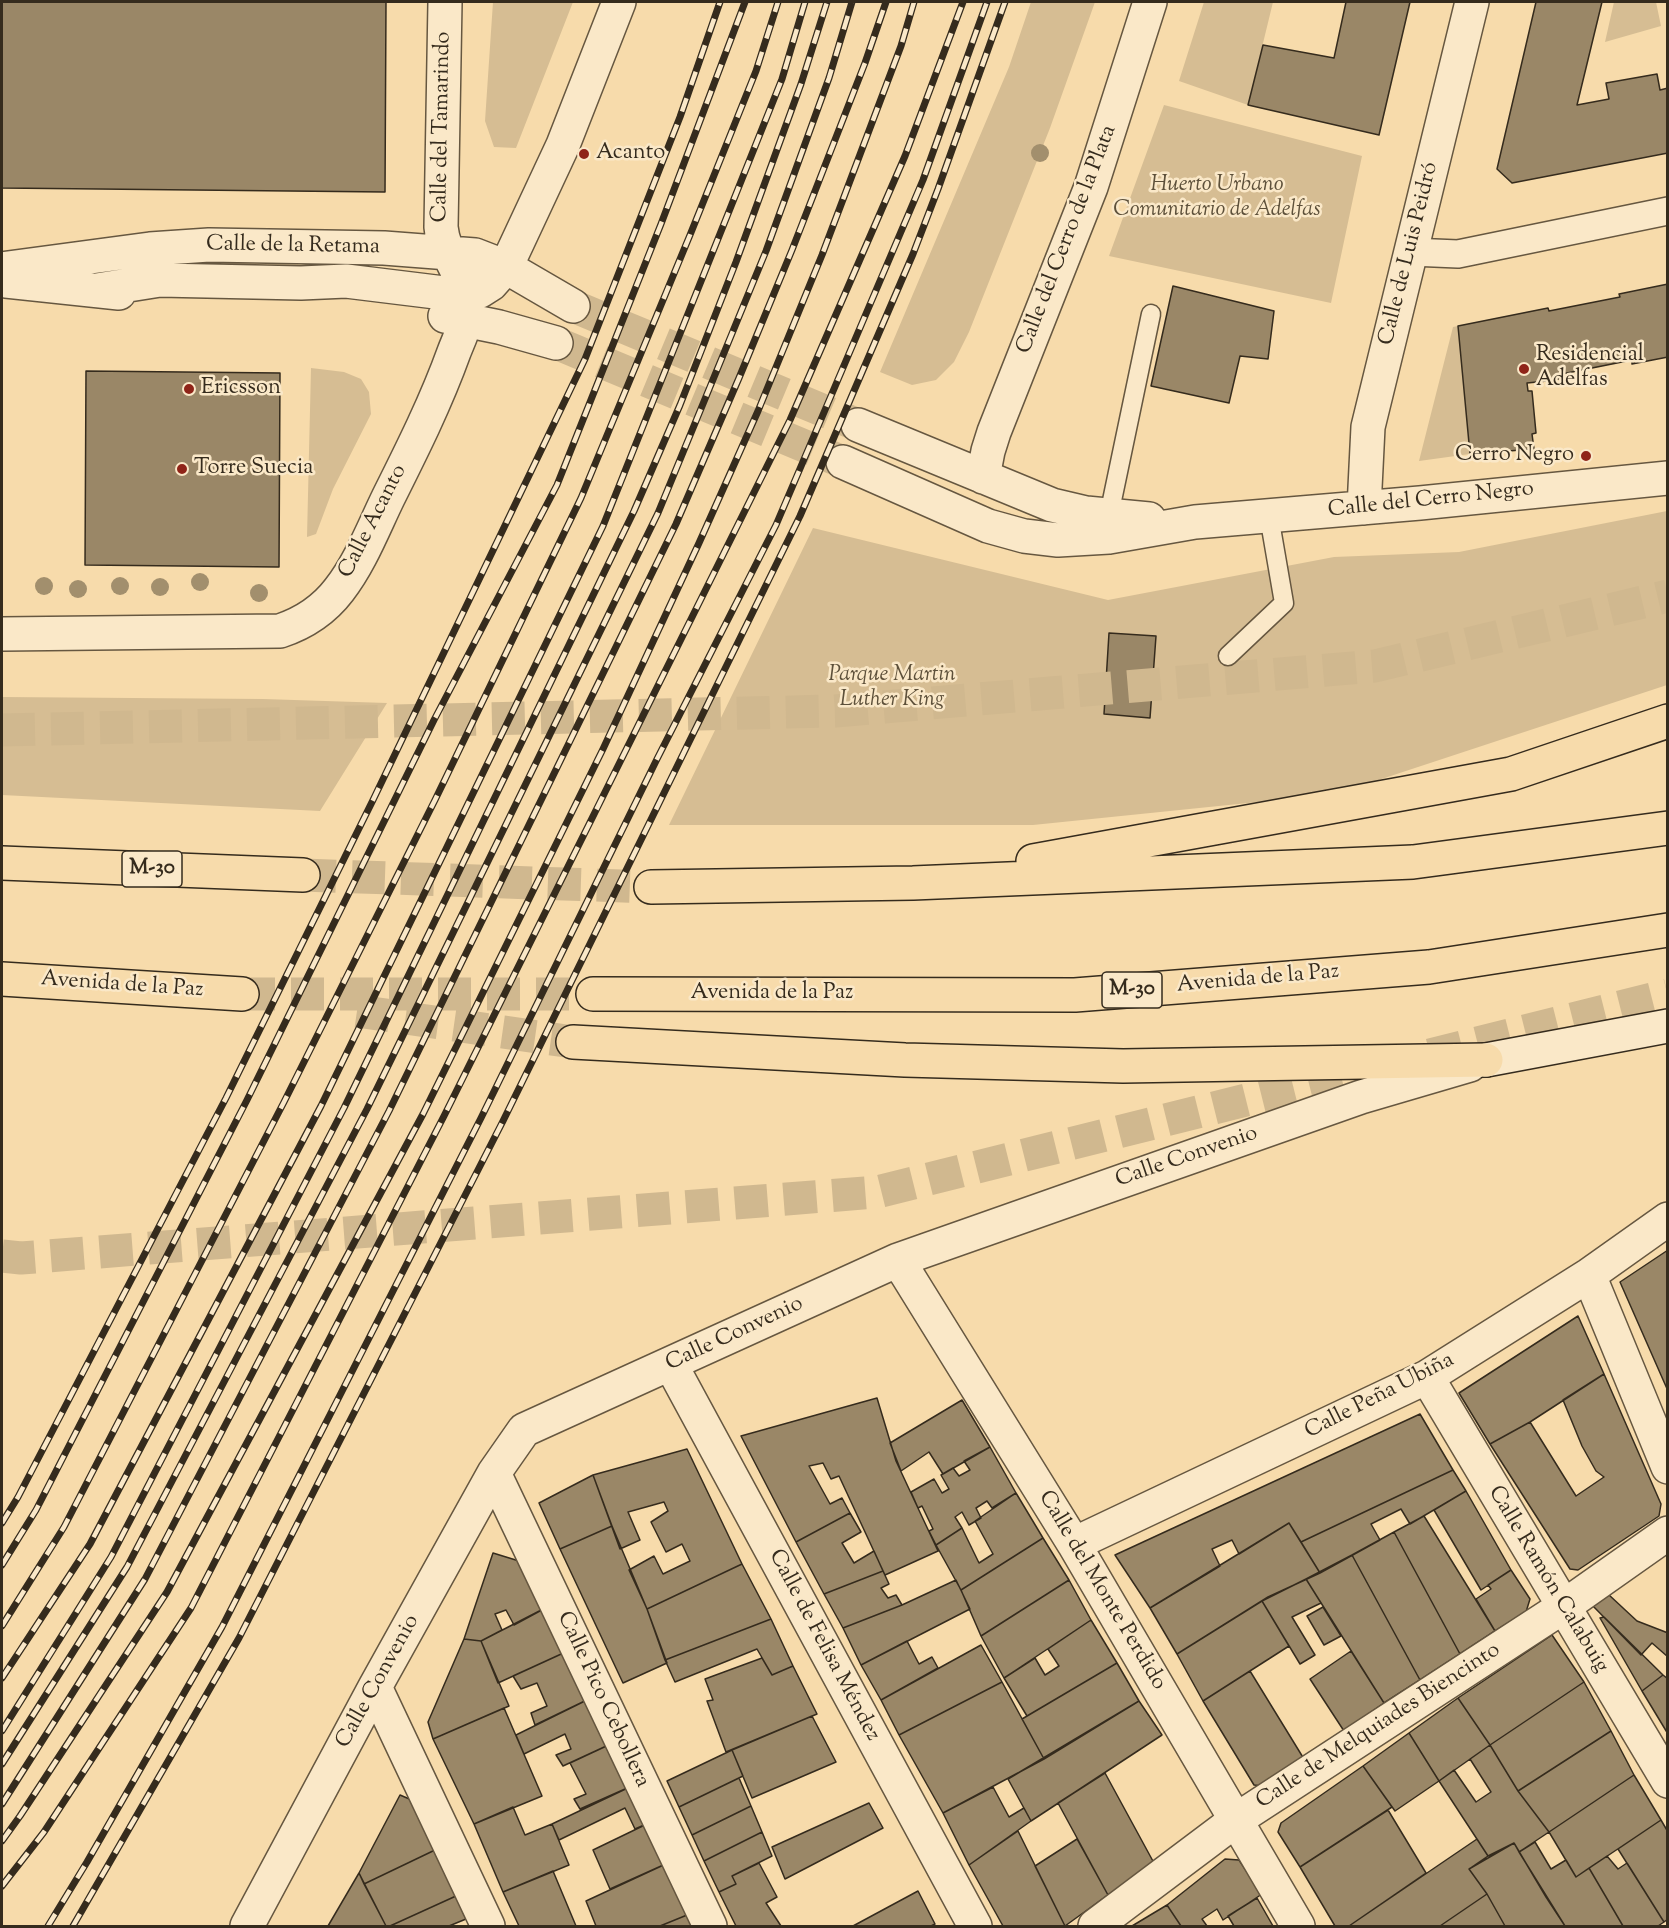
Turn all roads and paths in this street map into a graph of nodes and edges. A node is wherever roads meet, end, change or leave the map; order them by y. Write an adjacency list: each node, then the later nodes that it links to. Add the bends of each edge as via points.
1 (445, 2): 6 (street, Calle del Tamarindo, via 441,227)
2 (619, 2): 8 (street, via 563,145)
3 (1150, 2): 19 (street, Calle del Cerro de la Plata, via 1091,187 994,432)
4 (1472, 2): 7 (street, Calle de Luis Peidró)
5 (1668, 211): 7 (street, via 1458,254)
6 (446, 252): 8 (street, Calle de la Retama, via 475,255); 9 (street, Calle de la Retama, via 209,245); 11 (street, via 435,276); 14 (street)
7 (1411, 252): 21 (street, Calle de Luis Peidró, via 1368,426)
8 (506, 267): 13 (street, Calle de la Retama); 14 (street)
9 (2, 269)
10 (2, 280): 12 (street)
11 (411, 289): 12 (street, via 346,281 160,280); 14 (street, via 452,294)
12 (97, 290): 14 (street, via 345,301 416,310)
13 (573, 306)
14 (466, 307): 16 (street, via 499,327); 25 (street, Calle Acanto, via 439,395 357,562 318,613 300,625 280,631)
15 (1151, 314): 22 (lane)
16 (556, 343)
17 (858, 426): 19 (street, Calle del Cerro Negro)
18 (843, 462): 24 (street, Calle del Cerro Negro, via 988,526 1024,536 1058,540 1109,537)
19 (983, 477): 22 (street, Calle del Cerro Negro, via 1052,505)
20 (1668, 478): 21 (street, Calle del Cerro Negro)
21 (1364, 508): 23 (street, Calle del Cerro Negro)
22 (1109, 514): 24 (street, Calle del Cerro Negro)
23 (1269, 516): 24 (street, Calle del Cerro Negro); 26 (lane, via 1284,603)
24 (1195, 522)
25 (2, 634)
26 (1227, 656)
27 (1668, 721): 31 (highway, via 1510,774)
28 (1668, 828): 31 (highway, via 1413,862)
29 (2, 863): 30 (highway, M-30)
30 (303, 875)
31 (913, 883): 32 (highway)
32 (651, 887)
33 (1668, 930): 38 (highway, Avenida de la Paz / M-30, via 1429,967 1075,994)
34 (2, 979): 35 (highway, Avenida de la Paz)
35 (81, 983): 36 (highway); 37 (highway, Avenida de la Paz)
36 (2, 994)
37 (242, 994)
38 (593, 994)
39 (1668, 1026): 41 (street, Calle Convenio)
40 (573, 1042): 41 (highway, via 905,1060 1123,1066)
41 (1486, 1060): 43 (street, Calle Convenio, via 1361,1096)
42 (1668, 1219): 44 (street, Calle Peña Ubiña)
43 (898, 1260): 45 (street, Calle Convenio); 50 (street, Calle del Monte Perdido)
44 (1589, 1275): 46 (street, Calle Peña Ubiña); 47 (street)
45 (671, 1365): 48 (street, Calle Convenio, via 524,1430); 58 (street, Calle de Felisa Méndez)
46 (1427, 1377): 50 (street, Calle Peña Ubiña); 51 (street, Calle Ramón Calabuig)
47 (1668, 1467)
48 (494, 1473): 52 (street, Calle Convenio); 57 (street, Calle Pico Cebollera)
49 (1668, 1533): 51 (street, Calle de Melquiades Biencinto)
50 (1074, 1544): 54 (street, Calle del Monte Perdido)
51 (1563, 1607): 53 (street, Calle Ramón Calabuig); 54 (street, Calle de Melquiades Biencinto)
52 (375, 1688): 55 (street, Calle Convenio); 56 (street)
53 (1668, 1781)
54 (1236, 1820): 59 (street, Calle de Melquiades Biencinto); 60 (street, Calle del Monte Perdido)
55 (247, 1926)
56 (488, 1926)
57 (710, 1926)
58 (975, 1926)
59 (1095, 1926)
60 (1298, 1926)

